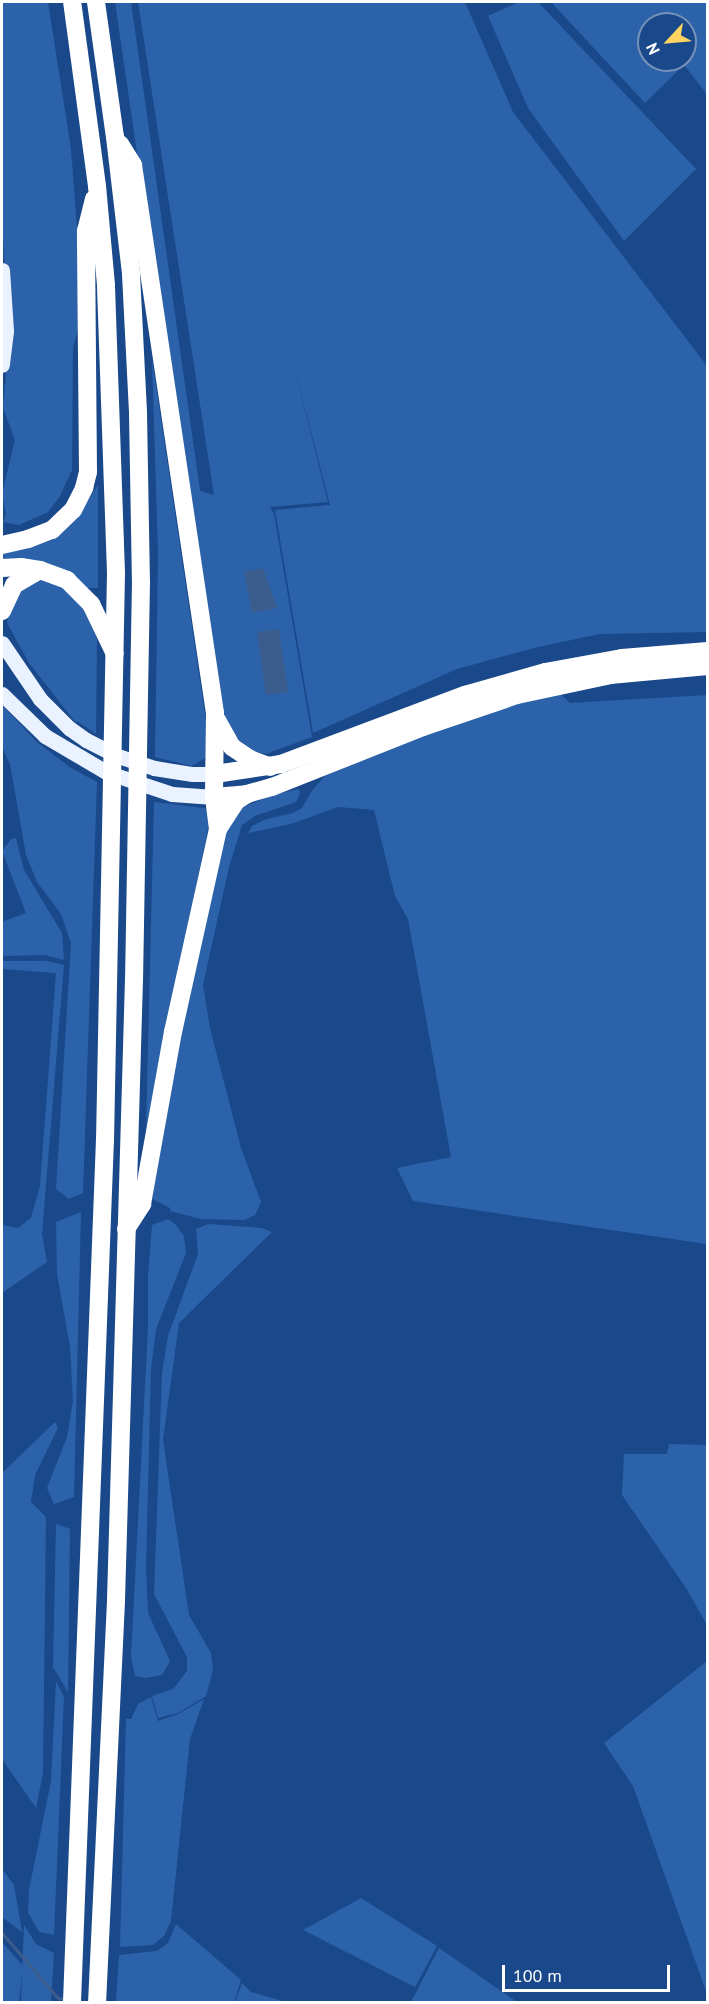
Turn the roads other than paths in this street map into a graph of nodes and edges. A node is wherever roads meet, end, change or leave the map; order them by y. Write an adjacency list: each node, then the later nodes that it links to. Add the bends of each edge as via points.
1 (72, 2): 4 (highway)
2 (96, 2): 3 (highway)
3 (116, 137): 18 (highway, via 133,165); 25 (highway, via 131,274 141,495)
4 (97, 186): 8 (highway, via 86,231 88,472 84,488 63,522); 15 (highway, via 110,349)
5 (2, 270): 6 (main road, via 6,330)
6 (2, 365)
7 (2, 530): 8 (highway)
8 (28, 540): 9 (highway)
9 (2, 545)
10 (2, 568): 11 (highway)
11 (40, 570): 12 (highway, via 14,585); 15 (highway, via 67,580 84,596)
12 (2, 611)
13 (2, 643): 21 (main road, via 40,699 76,734 130,761 174,771)
14 (708, 651): 20 (highway, via 622,658 535,675 465,695)
15 (116, 656): 26 (highway, via 105,1142)
16 (708, 666): 20 (highway, via 610,675 517,695)
17 (2, 694): 23 (main road, via 38,730 106,772 172,794)
18 (214, 713): 19 (highway, via 232,747); 21 (highway)
19 (271, 767): 20 (highway); 21 (highway)
20 (301, 767): 22 (highway)
21 (215, 774): 23 (highway)
22 (247, 794): 23 (highway); 24 (highway, via 236,801)
23 (214, 797): 24 (highway)
24 (218, 829): 25 (highway, via 173,1032 142,1204)
25 (126, 1229): 27 (highway, via 116,1601)
26 (72, 2002)
27 (97, 2002)

